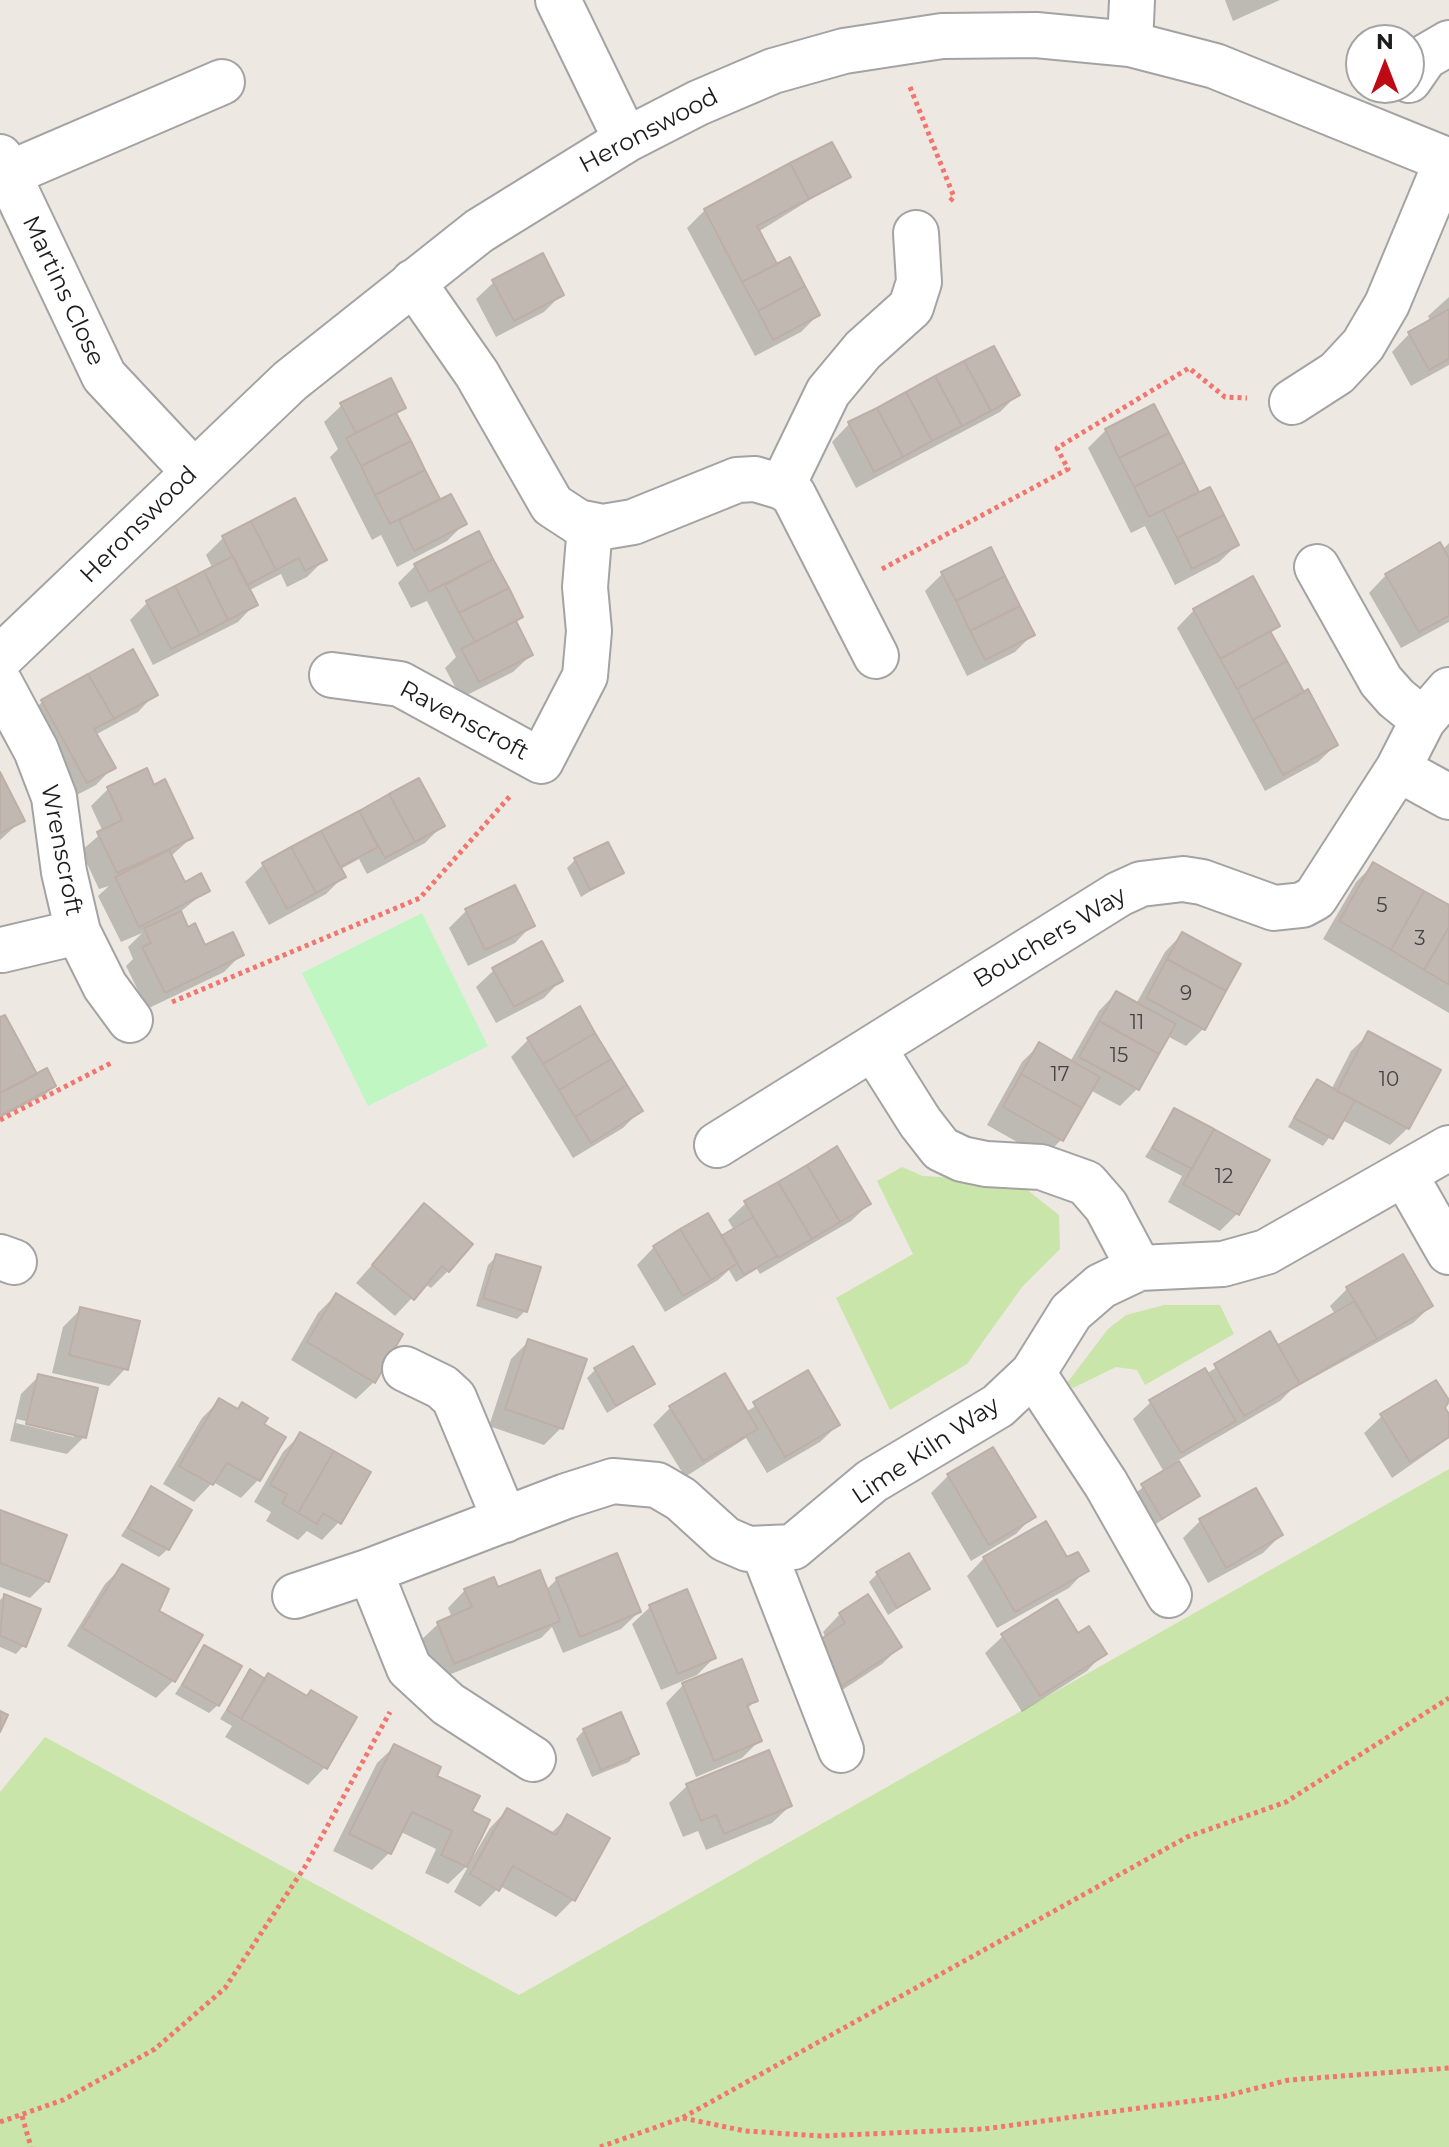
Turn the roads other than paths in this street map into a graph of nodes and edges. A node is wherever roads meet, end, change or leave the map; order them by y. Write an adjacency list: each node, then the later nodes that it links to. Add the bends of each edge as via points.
1 (558, 0): 9 (street)
2 (1132, 0): 4 (street)
3 (1449, 43): 5 (street)
4 (1130, 44): 8 (street, Heronswood, via 1215,66); 9 (street, Heronswood, via 991,34 892,41 773,71)
5 (1425, 57)
6 (222, 82): 11 (street, Martins Close)
7 (1398, 104): 8 (street)
8 (1386, 134): 10 (street, Heronswood)
9 (626, 140): 13 (street, Heronswood, via 479,231)
10 (1448, 161): 14 (street, via 1369,336 1345,367)
11 (4, 165): 15 (street, Martins Close, via 104,376)
12 (916, 233): 16 (street, via 919,282 911,307 863,350 828,392)
13 (413, 282): 15 (street, Heronswood, via 290,381); 17 (street, via 477,374 552,505)
14 (1292, 402)
15 (193, 471): 20 (street, Heronswood)
16 (782, 487): 17 (street, via 737,480 633,522); 19 (street, via 793,494)
17 (590, 526): 21 (street, Ravenscroft, via 585,676 541,761 400,684)
18 (1317, 567): 23 (street, Bouchers Way, via 1381,681)
19 (876, 656)
20 (0, 658)
21 (332, 675)
22 (0, 683): 26 (street, Wrenscroft, via 54,797)
23 (1436, 705): 24 (street, Bouchers Way)
24 (1398, 769): 25 (street); 29 (street, Bouchers Way, via 1325,887 1302,905 1274,908 1183,879 1141,884)
25 (1449, 797)
26 (78, 932): 27 (street, Wrenscroft); 28 (street, Wrenscroft, via 105,986)
27 (2, 950)
28 (130, 1020)
29 (874, 1049): 30 (street, Bouchers Way); 34 (street, via 941,1149 986,1164 1041,1167 1086,1183 1106,1206)
30 (717, 1145)
31 (1449, 1148): 32 (street, Lime Kiln Way)
32 (1405, 1175): 33 (street); 34 (street, Lime Kiln Way, via 1266,1252 1223,1264)
33 (1449, 1252)
34 (1139, 1268): 36 (street, Lime Kiln Way, via 1101,1286 1071,1312)
35 (405, 1369): 37 (street, via 454,1398)
36 (1033, 1373): 38 (street, Lime Kiln Way, via 967,1427 872,1481 805,1540 793,1547); 40 (street, via 1106,1484)
37 (505, 1520): 38 (street, Lime Kiln Way, via 594,1486 642,1481 681,1499 725,1539); 39 (street, Lime Kiln Way)
38 (763, 1550): 42 (street)
39 (370, 1571): 41 (street, Lime Kiln Way); 43 (street, via 409,1668 448,1704)
40 (1169, 1595)
41 (295, 1596)
42 (841, 1750)
43 (533, 1759)

